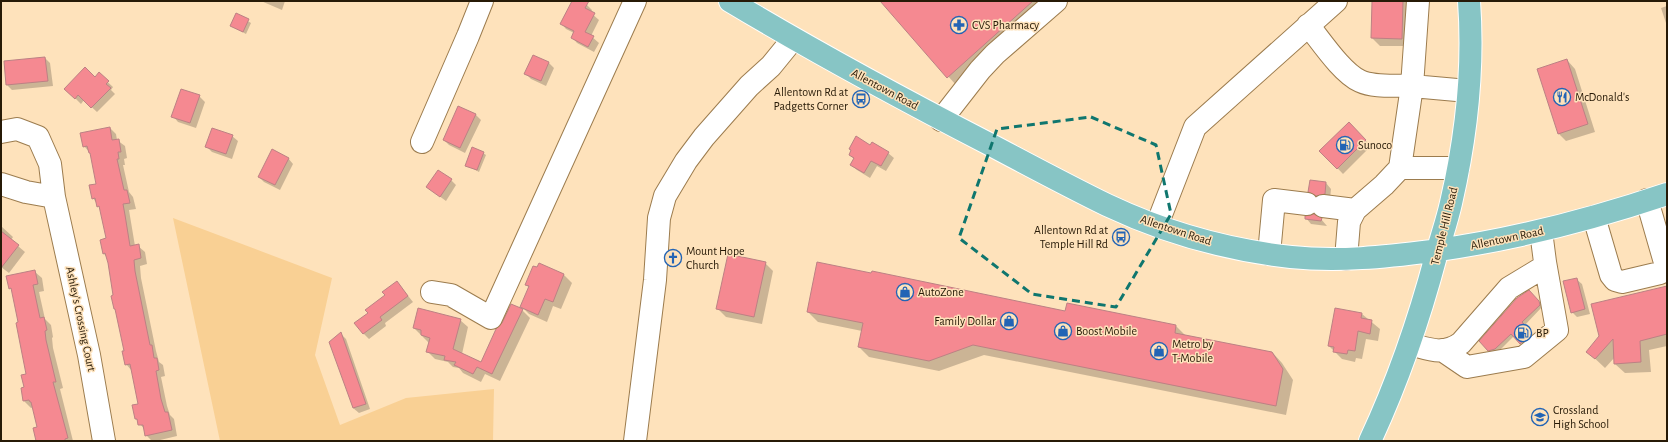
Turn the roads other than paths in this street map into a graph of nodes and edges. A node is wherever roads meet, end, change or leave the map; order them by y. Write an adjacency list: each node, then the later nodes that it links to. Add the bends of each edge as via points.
1 (482, 1): 14 (street)
2 (635, 1): 28 (street, via 491,318 451,295)
3 (730, 1): 9 (main road, Allentown Road)
4 (1056, 1): 12 (street, via 995,54)
5 (1336, 1): 8 (street)
6 (1418, 1): 10 (street)
7 (1469, 1): 11 (main road, Temple Hill Road)
8 (1308, 25): 10 (street, via 1348,73 1361,82 1373,85); 22 (street, via 1195,127)
9 (793, 39): 12 (main road, Allentown Road); 32 (street, via 704,137 686,160 665,196 659,218 655,280)
10 (1412, 86): 11 (street); 15 (street)
11 (1468, 91): 16 (main road, Temple Hill Road)
12 (942, 120): 22 (main road, Allentown Road, via 1107,205)
13 (1, 132): 18 (street, Ashley's Crossing Court, via 17,128 38,138 50,164)
14 (422, 142)
15 (1400, 168): 16 (street); 20 (street)
16 (1458, 168): 24 (main road, Temple Hill Road)
17 (1, 184): 18 (street)
18 (54, 197): 31 (street, Ashley's Crossing Court, via 89,355)
19 (1657, 198): 21 (main road, Allentown Road); 21 (street, via 1666,266 1660,273 1622,282 1615,280 1611,275)
20 (1355, 210): 25 (street, via 1274,200); 26 (street, via 1349,222)
21 (1594, 217): 23 (main road, Allentown Road)
22 (1157, 225): 25 (main road, Allentown Road, via 1232,248)
23 (1541, 231): 24 (main road, Allentown Road, via 1471,246); 27 (street)
24 (1438, 250): 26 (main road, Allentown Road, via 1384,258); 29 (main road, Temple Hill Road)
25 (1270, 254): 26 (main road, Allentown Road)
26 (1346, 259)
27 (1545, 262): 30 (street, via 1542,268 1509,288 1461,343 1453,349); 30 (street, via 1556,330 1524,357 1467,367)
28 (432, 292)
29 (1410, 344): 30 (street); 33 (main road, Temple Hill Road)
30 (1442, 350)
31 (104, 441)
32 (635, 441)
33 (1370, 441)

